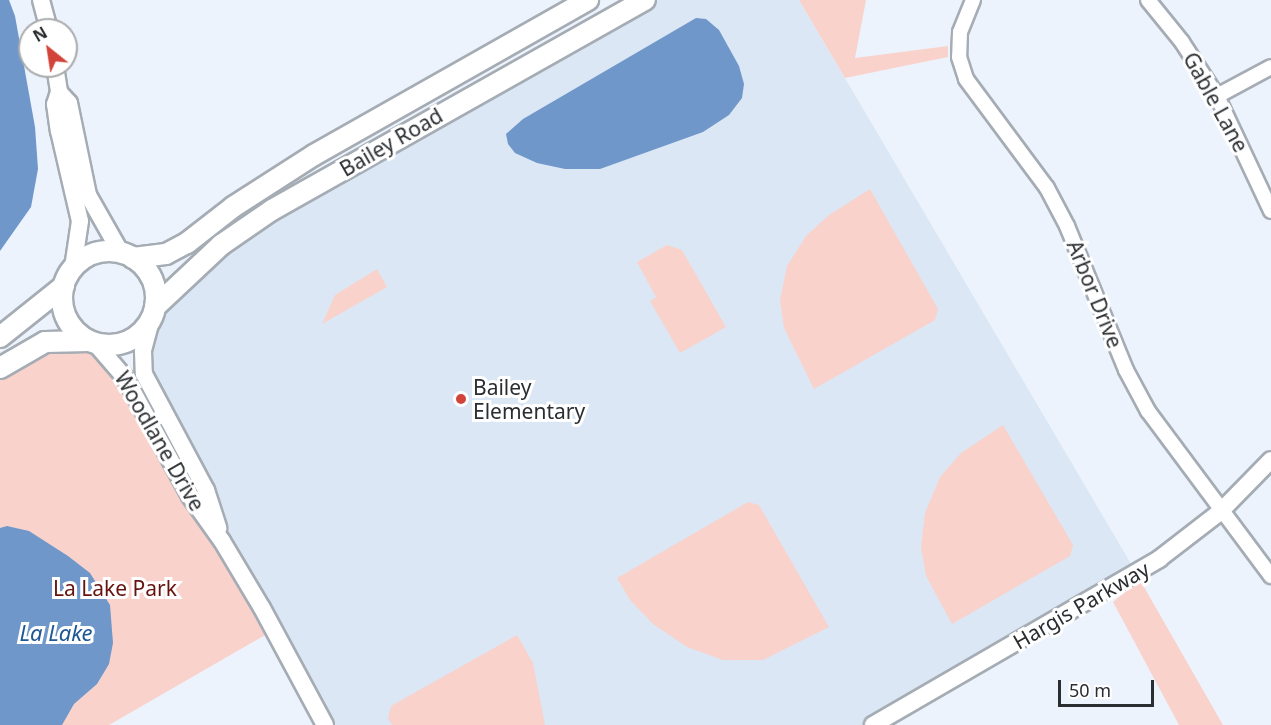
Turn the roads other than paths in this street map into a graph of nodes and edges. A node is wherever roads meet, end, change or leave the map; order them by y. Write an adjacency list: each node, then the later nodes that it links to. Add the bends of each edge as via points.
1 (41, 0): 6 (street)
2 (588, 0): 12 (main road, Bailey Road, via 314,155 233,207 187,243 166,254)
3 (645, 0): 14 (main road, Bailey Road, via 272,210 221,245)
4 (973, 0): 19 (street, Arbor Drive, via 960,32 959,57 966,79 1047,188 1072,236 1126,370 1173,450)
5 (1148, 0): 10 (street, Gable Lane, via 1182,42)
6 (46, 18)
7 (1271, 67): 10 (street)
8 (57, 78): 9 (street)
9 (59, 92): 12 (street, via 69,103 88,195); 13 (street, via 55,104 59,131 80,221)
10 (1217, 96): 11 (street, Gable Lane)
11 (1271, 211)
12 (127, 255): 13 (main road, via 95,254); 14 (main road, via 154,284)
13 (68, 277): 15 (main road); 16 (main road, via 65,314 74,330)
14 (154, 310): 16 (main road, via 148,324 130,340 119,344); 20 (street, Woodlane Drive, via 143,351 144,374 206,490)
15 (0, 337)
16 (92, 342): 17 (main road, via 52,340); 20 (street, Woodlane Drive, via 126,379 190,496)
17 (0, 368)
18 (1271, 460): 19 (street, Hargis Parkway)
19 (1221, 511): 21 (street, Arbor Drive); 23 (street, Hargis Parkway, via 1137,574)
20 (222, 541): 22 (street, Woodlane Drive)
21 (1271, 576)
22 (326, 725)
23 (873, 725)

